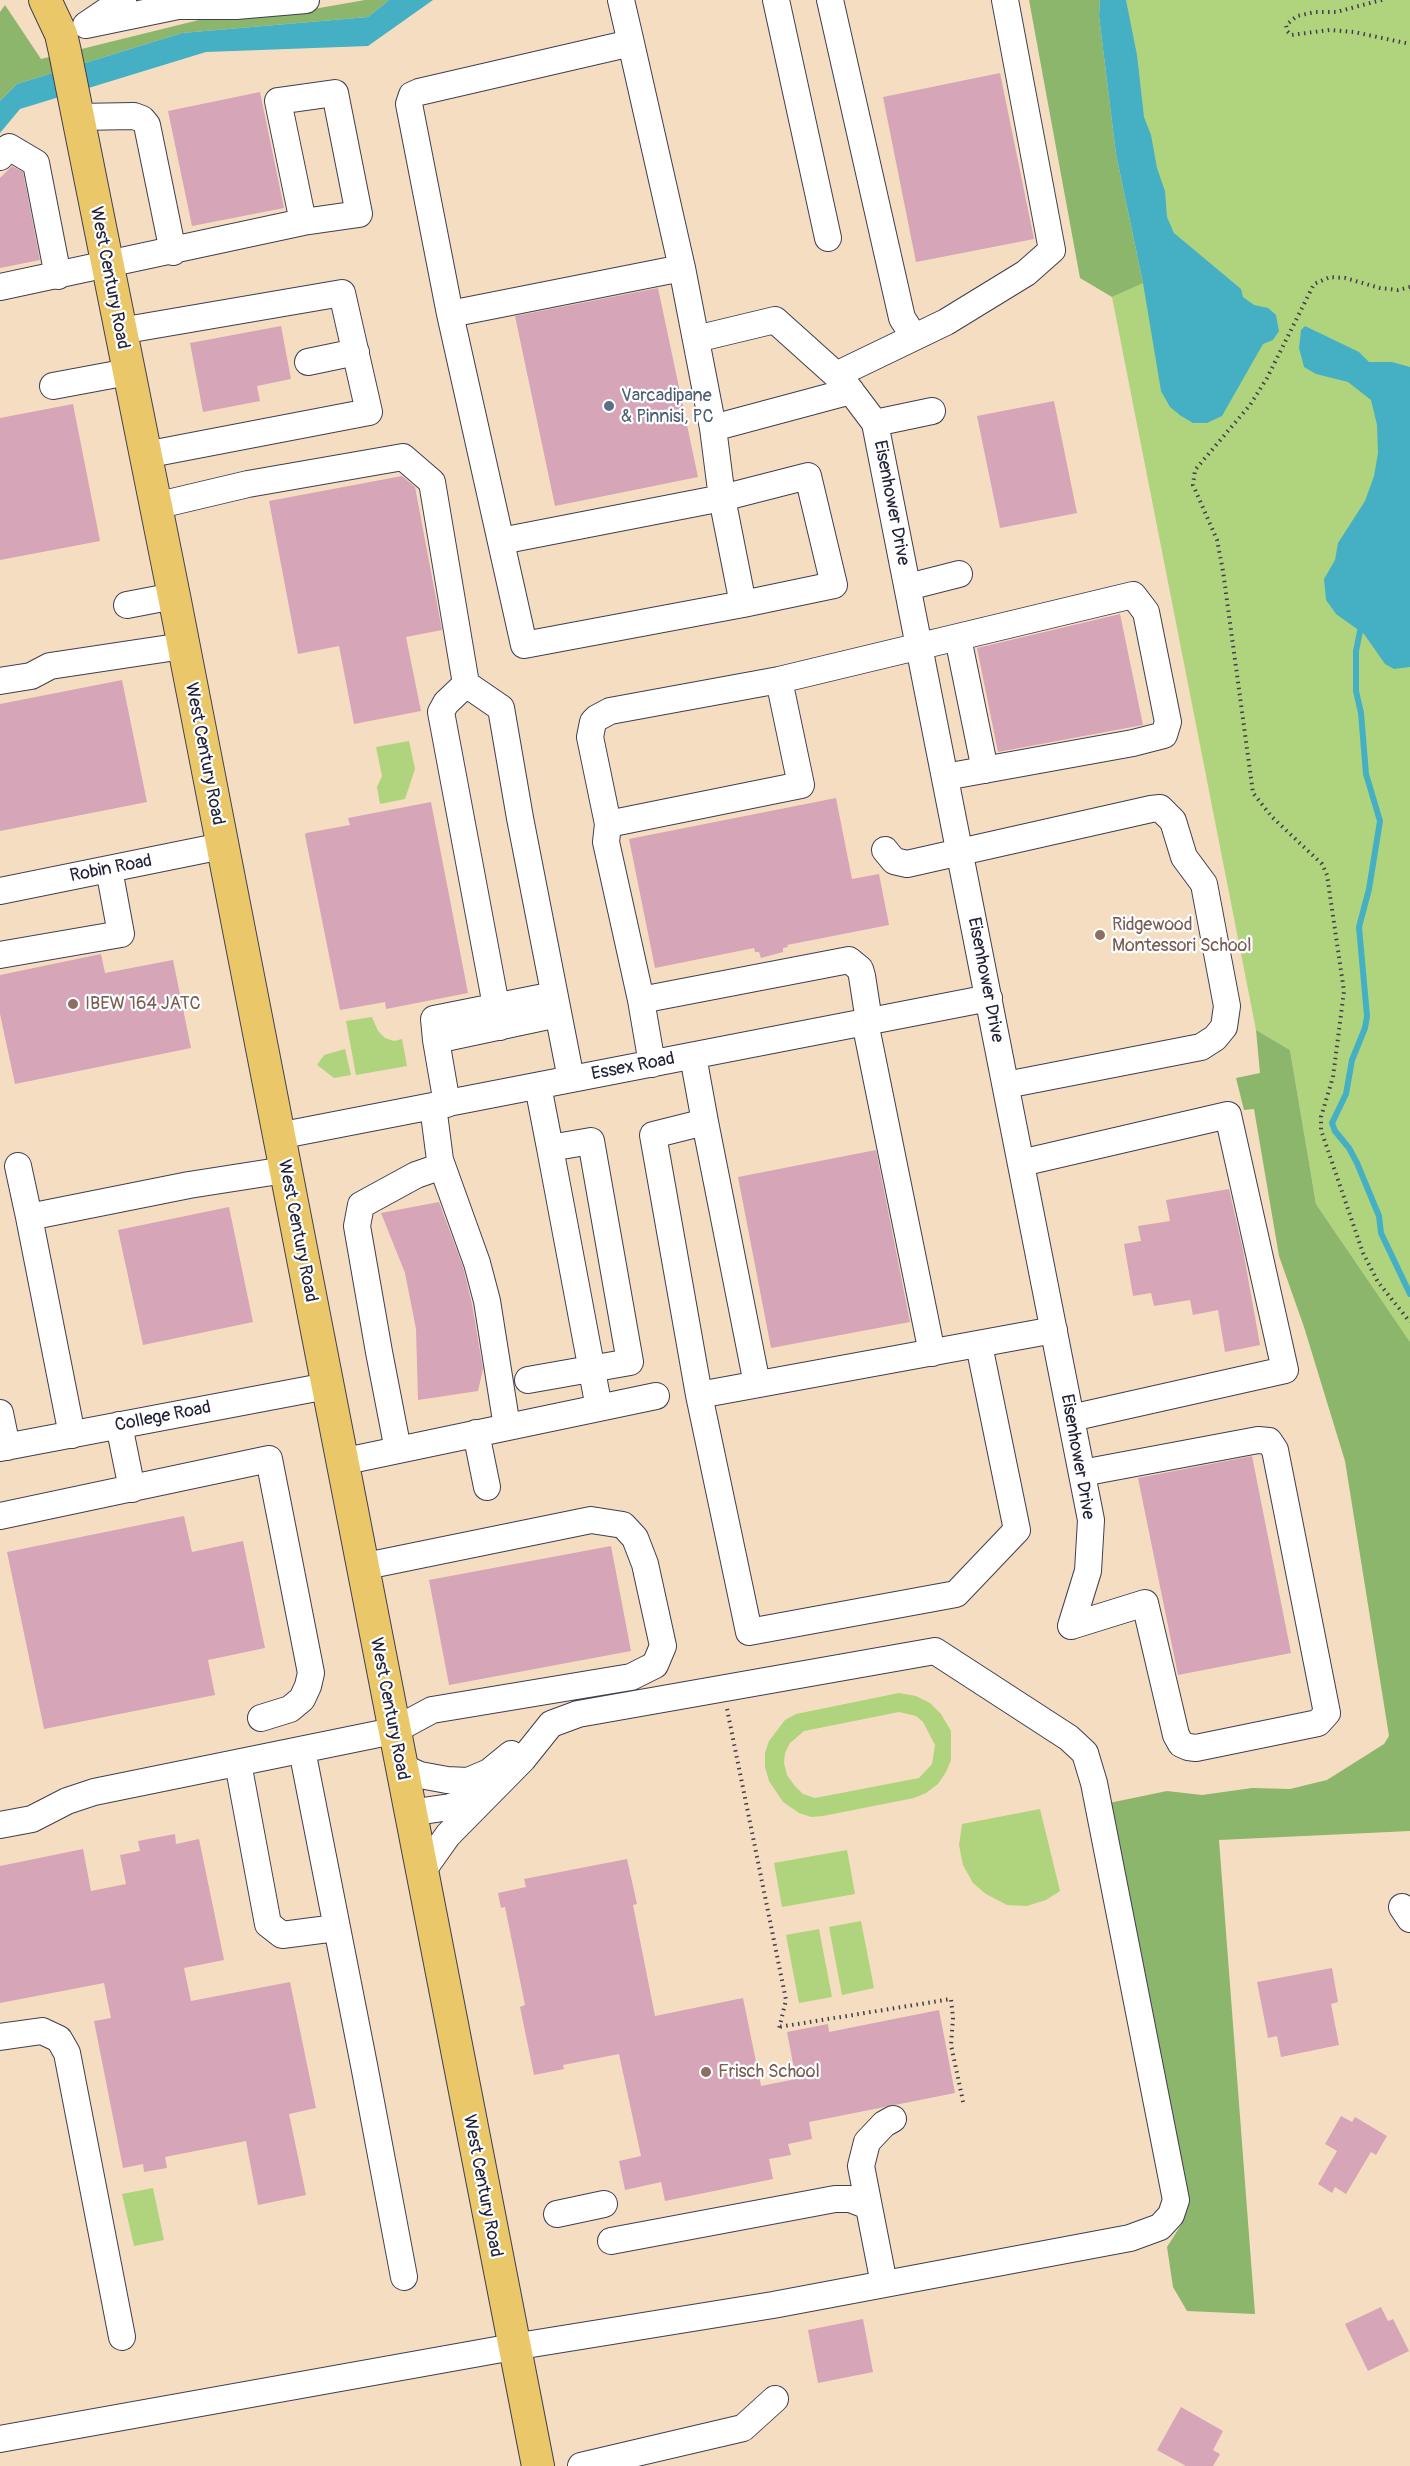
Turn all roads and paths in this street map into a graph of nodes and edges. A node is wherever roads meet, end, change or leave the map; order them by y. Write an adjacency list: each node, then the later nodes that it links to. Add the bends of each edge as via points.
1 (45, 0): 9 (main road, West Century Road)
2 (123, 0): 9 (street)
3 (306, 0): 9 (street, via 178,6)
4 (621, 0): 10 (street)
5 (776, 0): 15 (street)
6 (830, 0): 24 (street, via 902,318)
7 (1005, 0): 24 (street, via 1052,250 1026,273)
8 (1382, 0): 11 (path, via 1336,12 1297,16 1286,25 1287,31 1292,35 1330,30 1354,32)
9 (73, 29): 12 (main road, West Century Road)
10 (631, 43): 18 (street); 22 (street, via 412,96 409,113)
11 (1410, 44)
12 (78, 117): 16 (street, via 134,116 147,125); 17 (main road, West Century Road)
13 (0, 157): 19 (street, via 9,147 36,163)
14 (303, 222): 14 (street, via 278,101 335,93 359,214); 16 (street)
15 (828, 238)
16 (172, 252): 17 (street)
17 (107, 266): 19 (street); 23 (main road, West Century Road)
18 (682, 268): 22 (street); 25 (street)
19 (58, 276): 20 (street)
20 (0, 287)
21 (1410, 287): 77 (path, via 1380,288 1330,277 1314,284 1267,378 1250,405 1195,470 1193,485 1219,550 1253,793 1272,817 1322,864 1327,875 1344,991 1333,1077 1321,1131 1363,1254 1378,1282)
22 (450, 314): 37 (street)
23 (120, 331): 26 (street, via 342,293); 28 (main road, West Century Road)
24 (914, 337): 29 (street)
25 (696, 339): 29 (street, Eisenhower Drive, via 775,320); 33 (street)
26 (356, 352): 27 (street); 34 (street, via 369,412)
27 (308, 362)
28 (128, 372): 30 (street); 34 (main road, West Century Road)
29 (844, 383): 32 (street, Eisenhower Drive); 33 (street)
30 (53, 386)
31 (932, 411): 32 (street)
32 (875, 423): 39 (street, Eisenhower Drive)
33 (713, 428): 35 (street)
34 (145, 455): 36 (main road, West Century Road)
35 (722, 498): 37 (street); 42 (street); 42 (street, via 808,476 834,585)
36 (155, 506): 40 (main road, West Century Road); 48 (street, via 248,484 403,457 432,482)
37 (501, 541): 42 (street, via 524,645)
38 (959, 574): 39 (street)
39 (908, 587): 45 (street, Eisenhower Drive)
40 (174, 596): 41 (street); 44 (main road, West Century Road)
41 (127, 604)
42 (743, 604)
43 (958, 638): 45 (street); 49 (street); 49 (street, via 1132,595 1146,612 1168,722 1164,735)
44 (183, 646): 47 (street, via 50,666 31,676); 52 (main road, West Century Road)
45 (919, 647): 46 (street); 50 (street, Eisenhower Drive)
46 (779, 680): 51 (street, via 610,711 597,718 590,737); 51 (street, via 801,785)
47 (0, 681)
48 (466, 684): 60 (street, via 501,708); 61 (street, via 441,712)
49 (985, 770): 50 (street)
50 (945, 777): 54 (street, Eisenhower Drive)
51 (608, 824): 59 (street, via 606,842)
52 (222, 846): 55 (street, Robin Road); 70 (main road, West Century Road)
53 (885, 850): 54 (street, via 899,864)
54 (960, 851): 58 (street, Eisenhower Drive); 66 (street, via 1160,808 1173,821 1184,857 1204,884 1227,1006 1224,1027 1215,1038 1184,1052)
55 (109, 869): 56 (street, Robin Road); 57 (street, via 121,934)
56 (0, 891)
57 (0, 955)
58 (989, 998): 62 (street, Essex Road); 66 (street, Eisenhower Drive)
59 (640, 1000): 62 (street, via 849,960 860,969); 64 (street)
60 (556, 1005): 61 (street); 65 (street)
61 (498, 1016): 68 (street, via 436,1040)
62 (867, 1022): 63 (street, Essex Road); 80 (street)
63 (693, 1056): 64 (street, Essex Road); 69 (street)
64 (652, 1064): 65 (street, Essex Road)
65 (571, 1079): 67 (street, Essex Road)
66 (1006, 1085): 72 (street, Eisenhower Drive)
67 (538, 1086): 68 (street, Essex Road); 71 (street)
68 (440, 1105): 70 (street, Essex Road); 74 (street)
69 (705, 1122): 83 (street); 85 (street, via 653,1135)
70 (278, 1137): 75 (main road, West Century Road)
71 (550, 1148): 81 (street); 81 (street, via 591,1141 630,1362)
72 (1021, 1163): 78 (street, Eisenhower Drive); 89 (street, via 1228,1115 1285,1370)
73 (18, 1166): 76 (street)
74 (441, 1166): 91 (street, via 487,1301); 95 (street, via 361,1204 357,1226)
75 (285, 1170): 76 (street); 84 (main road, West Century Road)
76 (29, 1217): 93 (street)
77 (1410, 1322)
78 (1054, 1330): 79 (street); 89 (street, Eisenhower Drive)
79 (979, 1345): 80 (street); 85 (street, via 1017,1530 956,1594 749,1632)
80 (932, 1353): 83 (street)
81 (592, 1368): 82 (street); 87 (street)
82 (528, 1380)
83 (757, 1384): 85 (street)
84 (327, 1386): 90 (street, College Road); 96 (main road, West Century Road)
85 (699, 1395)
86 (656, 1396): 87 (street)
87 (599, 1408): 91 (street)
88 (0, 1413): 94 (street)
89 (1071, 1418): 97 (street, Eisenhower Drive)
90 (119, 1425): 93 (street, College Road); 99 (street)
91 (507, 1427): 92 (street)
92 (476, 1433): 95 (street); 98 (street)
93 (72, 1435): 94 (street, College Road)
94 (3, 1448)
95 (398, 1450): 96 (street)
96 (341, 1462): 101 (main road, West Century Road)
97 (1082, 1473): 97 (street, Eisenhower Drive, via 1091,1520 1088,1571 1071,1626 1145,1603 1176,1735 1182,1744 1196,1748 1318,1723 1327,1713 1275,1450 1269,1441)
98 (487, 1487)
99 (132, 1489): 100 (street); 103 (street, via 269,1459 311,1673 302,1699 290,1709)
100 (0, 1516)
101 (362, 1567): 104 (main road, West Century Road); 104 (street, via 591,1520 623,1525 635,1538 645,1564 663,1646 655,1665 631,1677 432,1710)
102 (725, 1702): 115 (path, via 786,2000 779,2029 951,1999 951,2045)
103 (261, 1718)
104 (393, 1731): 106 (street); 108 (main road, West Century Road)
105 (542, 1736): 108 (street, via 517,1749 489,1772 468,1781 429,1777); 109 (street); 122 (street, via 551,1724 578,1714 935,1651 1069,1738 1085,1753 1176,2200 1171,2215 1160,2227 1130,2238)
106 (302, 1749): 107 (street); 113 (street)
107 (238, 1763): 111 (street, via 94,1792 32,1819); 113 (street, via 268,1924 282,1935)
108 (400, 1766): 110 (main road, West Century Road)
109 (489, 1795): 110 (street, via 450,1807); 112 (street, via 448,1835)
110 (409, 1813): 112 (main road, West Century Road)
111 (0, 1825)
112 (421, 1873): 124 (main road, West Century Road)
113 (336, 1928): 121 (street)
114 (0, 2037): 123 (street, via 42,2031 59,2039 67,2053)
115 (964, 2106)
116 (893, 2119): 118 (street, via 875,2132 862,2156)
117 (604, 2204): 119 (street)
118 (868, 2206): 120 (street, via 850,2199 835,2199); 122 (street)
119 (557, 2214)
120 (611, 2241)
121 (404, 2277)
122 (884, 2284): 124 (street)
123 (122, 2337)
124 (513, 2347): 126 (street); 127 (main road, West Century Road)
125 (775, 2399): 128 (street, via 743,2428)
126 (0, 2439)
127 (538, 2466)
128 (581, 2466)

